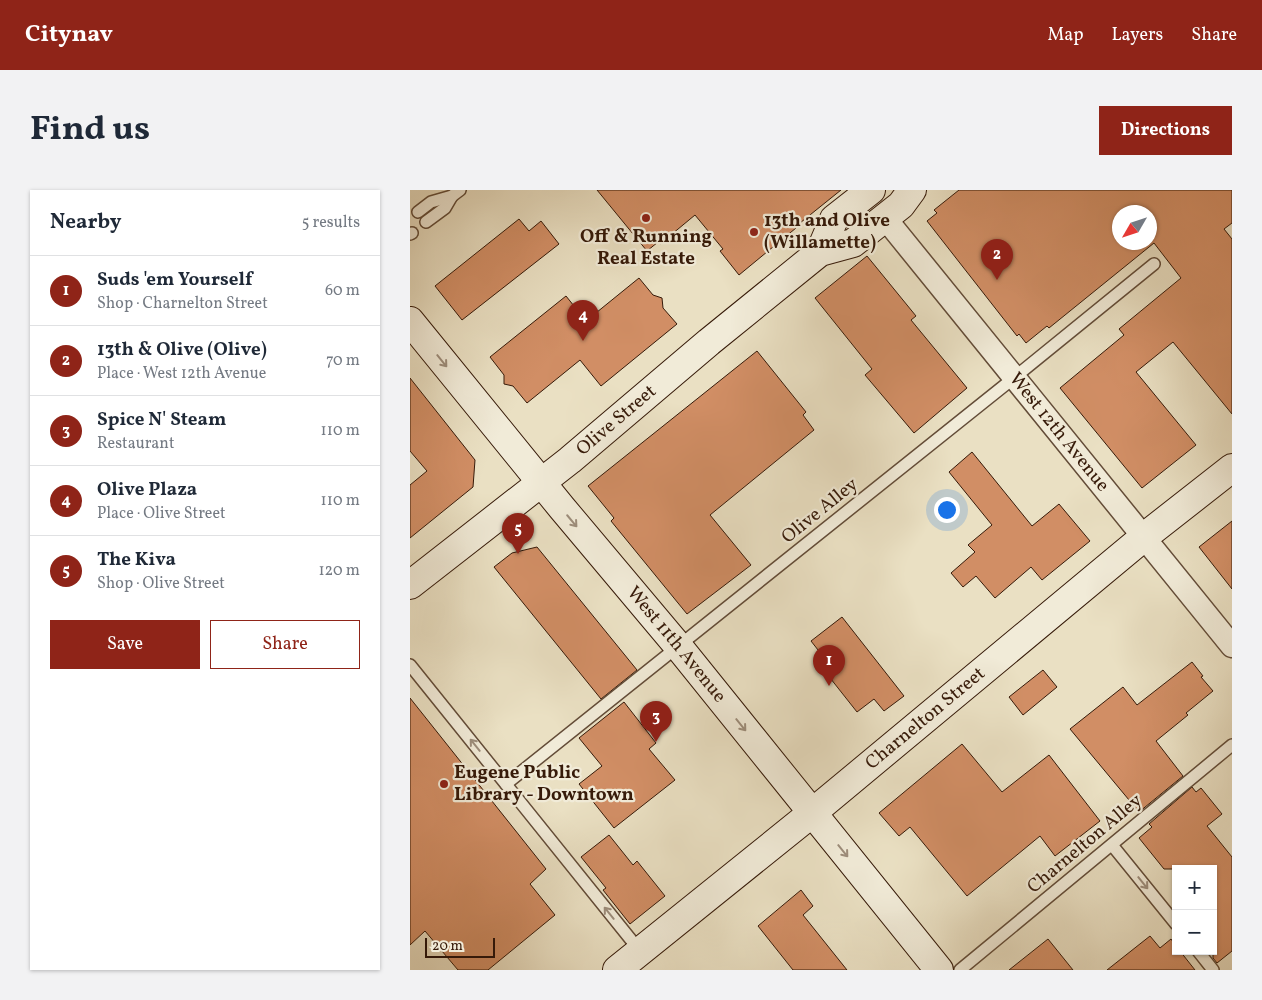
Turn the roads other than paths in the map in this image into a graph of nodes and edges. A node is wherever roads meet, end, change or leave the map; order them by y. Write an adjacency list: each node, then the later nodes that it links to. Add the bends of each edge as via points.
1 (871, 190): 7 (street, Olive Street, via 834,220)
2 (912, 190): 5 (street, Olive Street)
3 (456, 193): 4 (lane, via 431,202); 6 (lane, via 445,208)
4 (418, 212)
5 (885, 218): 7 (street, Olive Street, via 853,243); 10 (street, West 12th Avenue)
6 (426, 222)
7 (820, 252): 12 (street, Olive Street)
8 (1154, 264): 10 (lane, Olive Alley)
9 (410, 323): 12 (street, West 11th Avenue, one-way to 12)
10 (1015, 377): 13 (street, West 12th Avenue); 15 (lane, Olive Alley)
11 (1232, 468): 13 (street, Charnelton Street)
12 (542, 483): 14 (street, Olive Street); 15 (street, West 11th Avenue, one-way to 15)
13 (1144, 536): 16 (street, West 12th Avenue); 20 (street, Charnelton Street)
14 (410, 585)
15 (678, 646): 19 (lane, Olive Alley); 20 (street, West 11th Avenue, one-way to 20)
16 (1232, 646)
17 (410, 665): 19 (lane, one-way to 17)
18 (1232, 744): 21 (lane, Charnelton Alley)
19 (506, 784): 23 (lane, one-way to 19)
20 (812, 813): 23 (street, Charnelton Street); 26 (street, West 11th Avenue, one-way to 26)
21 (1112, 845): 22 (lane, one-way to 22); 27 (lane, Charnelton Alley)
22 (1172, 919)
23 (640, 952): 25 (street, Charnelton Street)
24 (1201, 955): 28 (lane)
25 (617, 970)
26 (939, 970)
27 (960, 970)
28 (1213, 970)

